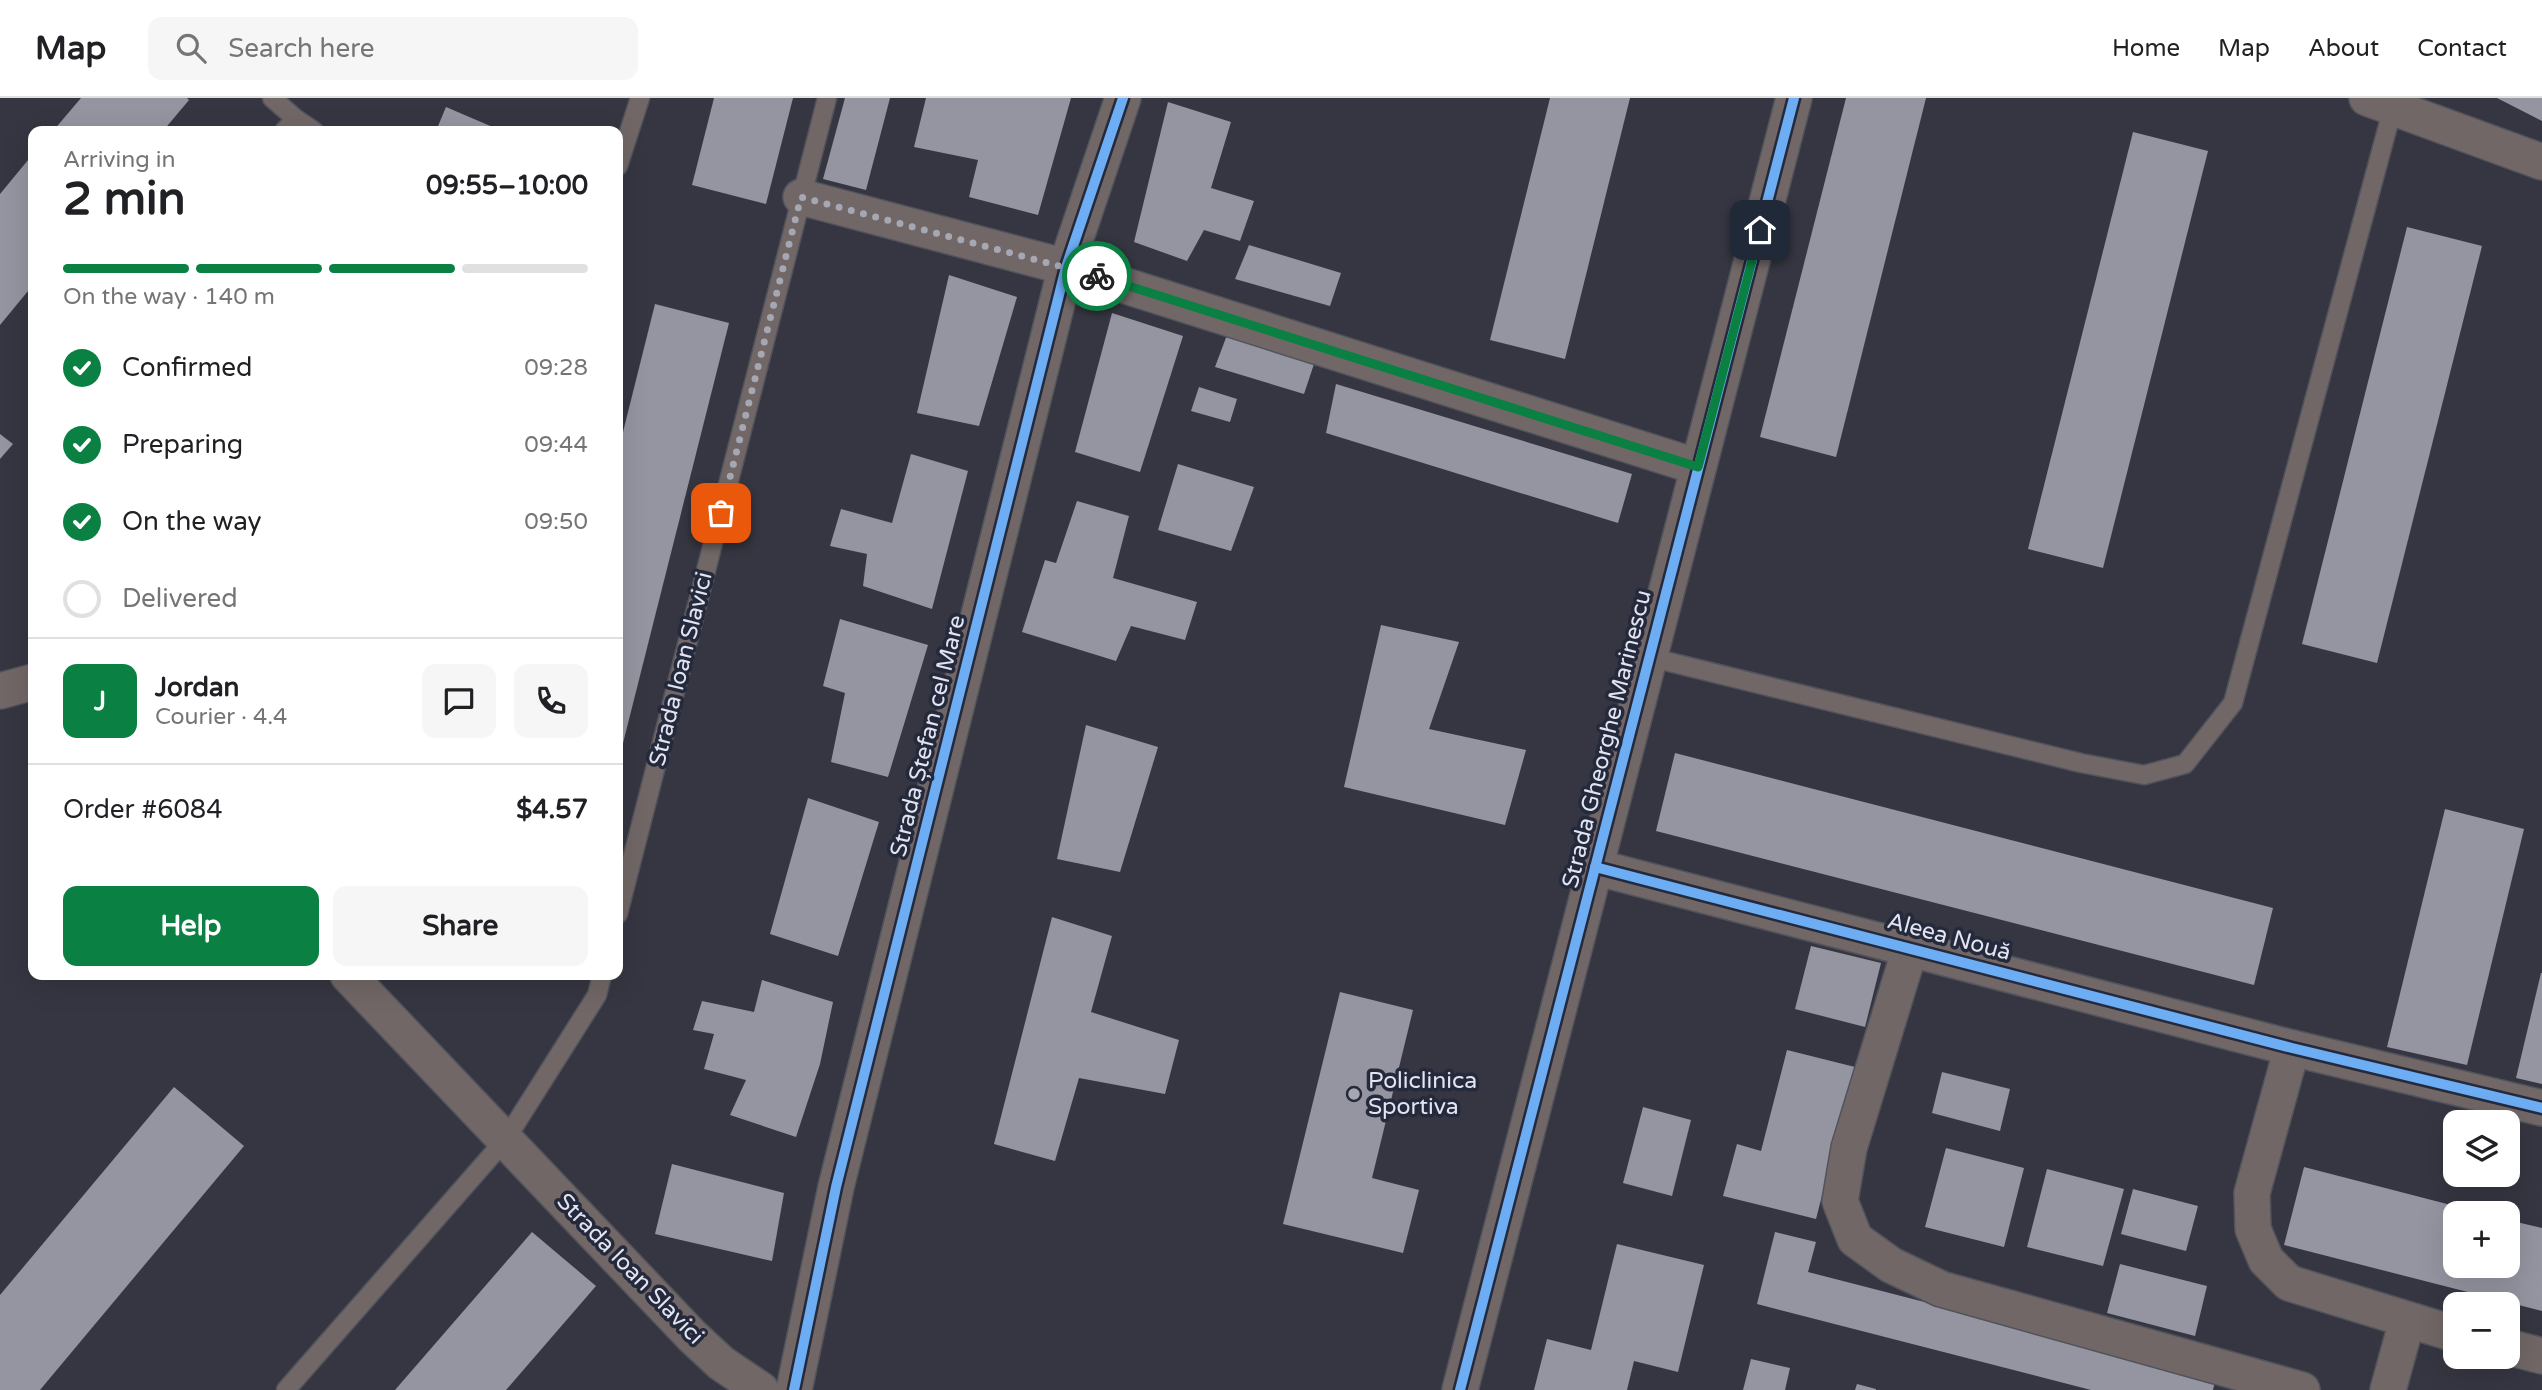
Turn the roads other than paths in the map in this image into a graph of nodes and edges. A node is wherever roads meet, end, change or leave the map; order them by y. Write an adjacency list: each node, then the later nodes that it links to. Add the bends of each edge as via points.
1 (272, 98): 7 (lane)
2 (640, 98): 8 (lane)
3 (827, 98): 10 (lane, Strada Ioan Slavici)
4 (1123, 98): 11 (street, Strada Ștefan cel Mare)
5 (1794, 98): 12 (street, Strada Gheorghe Marinescu)
6 (2380, 103): 9 (street); 13 (lane, via 2234,703 2185,764 2144,775 2081,763)
7 (290, 125)
8 (623, 151)
9 (2542, 162)
10 (801, 197): 11 (street); 17 (lane, Strada Ioan Slavici)
11 (1066, 267): 12 (street); 30 (street, Strada Ștefan cel Mare, via 836,1187)
12 (1698, 467): 13 (street, Strada Gheorghe Marinescu)
13 (1649, 657): 16 (street, Strada Gheorghe Marinescu)
14 (28, 683): 15 (street)
15 (0, 691)
16 (1595, 867): 18 (street, Aleea Nouă); 31 (street, Strada Gheorghe Marinescu)
17 (623, 894)
18 (1910, 949): 21 (street, Aleea Nouă); 32 (street, Aleea Nouă, via 1849,1148 1840,1201 1855,1239 1891,1265 1941,1289)
19 (353, 980): 23 (street, Strada Ioan Slavici)
20 (601, 980): 23 (lane, via 597,995)
21 (2292, 1048): 22 (street, Aleea Nouă); 24 (street, via 2252,1193 2253,1229 2266,1260 2289,1283)
22 (2542, 1108)
23 (506, 1139): 28 (lane); 29 (street, Strada Ioan Slavici, via 692,1336)
24 (2407, 1321): 25 (street); 33 (street)
25 (2443, 1331)
26 (2520, 1350): 27 (street)
27 (2542, 1356)
28 (286, 1390)
29 (761, 1390)
30 (794, 1390)
31 (1460, 1390)
32 (2302, 1390)
33 (2388, 1390)

